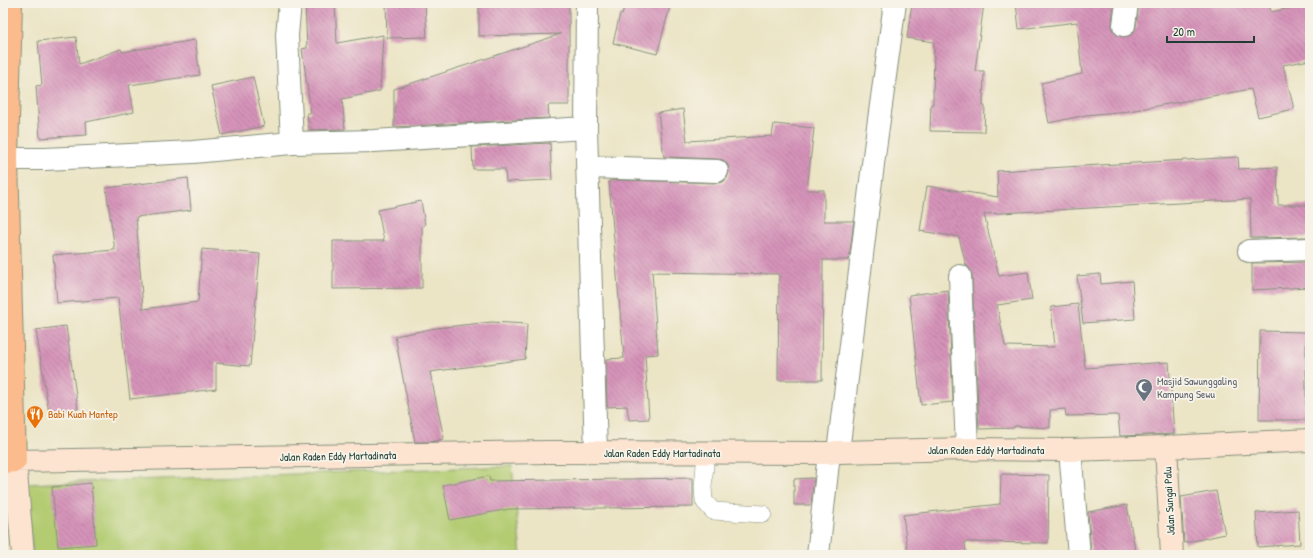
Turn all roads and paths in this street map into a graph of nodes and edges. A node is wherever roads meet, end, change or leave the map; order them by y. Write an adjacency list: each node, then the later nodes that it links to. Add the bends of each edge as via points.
1 (11, 3): 9 (main road)
2 (290, 3): 8 (street, via 287,35)
3 (587, 3): 7 (street)
4 (895, 3): 21 (street)
5 (1127, 3): 6 (street)
6 (1124, 25)
7 (586, 128): 8 (street, via 374,141); 10 (street)
8 (292, 143): 9 (street, via 193,152)
9 (7, 159): 22 (main road)
10 (588, 167): 11 (street); 19 (street)
11 (718, 171)
12 (1310, 249): 13 (street)
13 (1249, 251)
14 (960, 276): 17 (street)
15 (1310, 440): 16 (main road, Jalan Raden Eddy Martadinata)
16 (1166, 447): 18 (main road, Jalan Raden Eddy Martadinata); 27 (main road, Jalan Sungai Palu)
17 (967, 449): 18 (main road, Jalan Raden Eddy Martadinata); 21 (main road, Jalan Raden Eddy Martadinata)
18 (1070, 450): 26 (street)
19 (596, 452): 20 (main road, Jalan Raden Eddy Martadinata); 22 (main road, Jalan Raden Eddy Martadinata)
20 (706, 453): 21 (main road, Jalan Raden Eddy Martadinata); 23 (lane, via 704,501 713,511)
21 (834, 453): 25 (street)
22 (9, 462): 24 (main road)
23 (763, 514)
24 (23, 555)
25 (818, 555)
26 (1079, 555)
27 (1172, 555)

